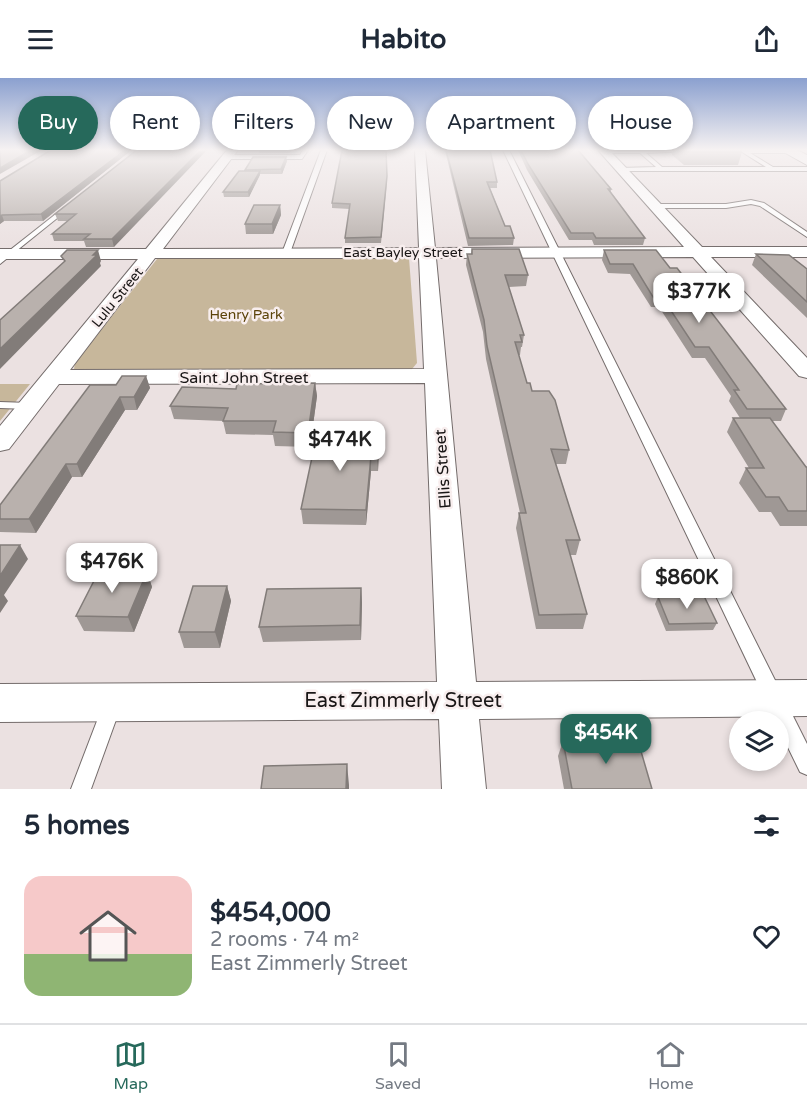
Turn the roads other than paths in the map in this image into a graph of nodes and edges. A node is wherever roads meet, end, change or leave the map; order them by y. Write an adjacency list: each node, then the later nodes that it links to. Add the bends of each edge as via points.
1 (207, 183): 13 (street, Lulu Street)
2 (312, 183): 14 (lane)
3 (422, 183): 9 (street, Ellis Street)
4 (522, 183): 10 (lane)
5 (634, 183): 7 (street)
6 (75, 201): 15 (lane)
7 (655, 206): 8 (lane, via 756,203 770,208); 11 (street)
8 (807, 236)
9 (427, 252): 10 (street, East Bayley Street); 14 (street, East Bayley Street); 17 (street, Ellis Street)
10 (555, 252): 11 (street, East Bayley Street); 22 (lane)
11 (697, 252): 12 (street, East Bayley Street); 16 (street)
12 (807, 252)
13 (152, 253): 14 (street, East Bayley Street); 15 (street, East Bayley Street); 18 (street, Lulu Street)
14 (286, 253)
15 (3, 257)
16 (807, 371)
17 (435, 376): 18 (street, Saint John Street); 23 (street, Ellis Street)
18 (52, 377): 20 (street, Lulu Street)
19 (0, 405): 20 (lane)
20 (29, 406): 21 (street, Lulu Street)
21 (0, 443)
22 (790, 698): 23 (street, East Zimmerly Street); 26 (lane)
23 (458, 699): 24 (street, East Zimmerly Street); 28 (street, Ellis Street)
24 (114, 702): 25 (street, East Zimmerly Street); 27 (lane)
25 (0, 703)
26 (807, 765)
27 (81, 789)
28 (464, 789)

